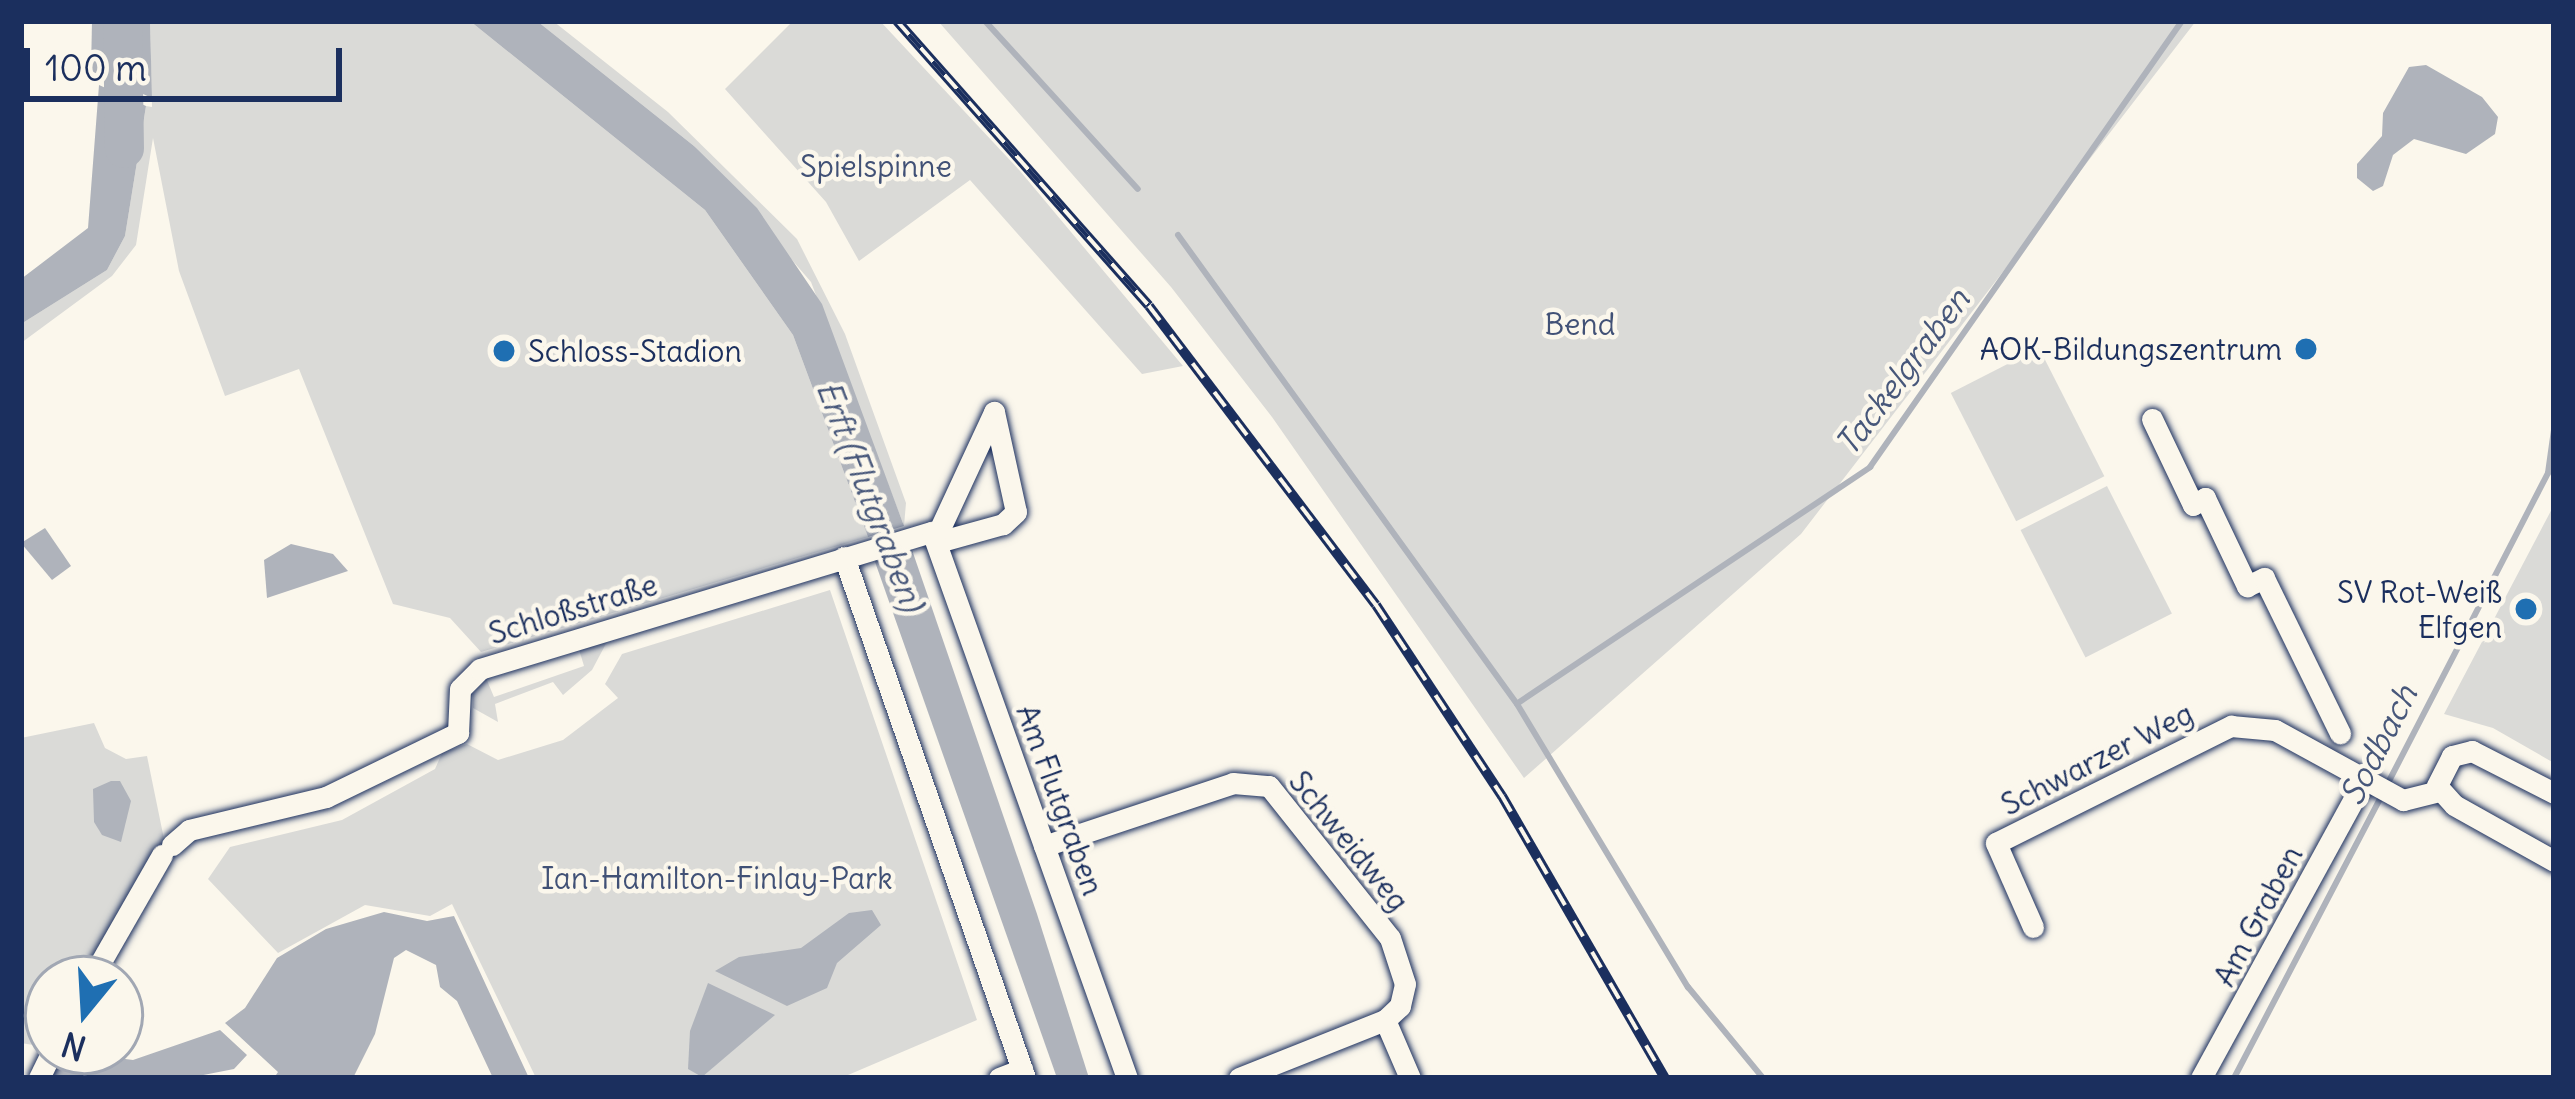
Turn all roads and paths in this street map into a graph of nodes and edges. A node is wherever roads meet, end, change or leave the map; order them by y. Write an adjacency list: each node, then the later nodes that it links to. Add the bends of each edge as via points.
1 (2152, 418): 4 (street, via 2193,505 2205,498 2247,586 2264,578)
2 (937, 540): 2 (street, via 1003,524 1016,512 994,412); 3 (street, Schloßstraße, via 908,537); 8 (street, Am Flutgraben)
3 (844, 557): 11 (street, Schloßstraße, via 473,673 458,695 458,733 326,796 174,843); 13 (street)
4 (2340, 734)
5 (2364, 780): 6 (street, Schwarzer Weg, via 2402,800); 10 (street, Schwarzer Weg, via 2268,727 2225,728 1996,842); 18 (street, Am Graben)
6 (2438, 790): 7 (street, Schwarzer Weg, via 2448,761 2472,751); 9 (street)
7 (2554, 793)
8 (1044, 846): 12 (street, Schweidweg, via 1250,781 1283,799 1390,938 1405,984 1400,1006); 15 (street, Am Flutgraben)
9 (2554, 861)
10 (2033, 927)
11 (106, 955)
12 (1385, 1020): 16 (street); 17 (street)
13 (1024, 1073): 14 (street)
14 (999, 1078)
15 (1127, 1078)
16 (1239, 1078)
17 (1410, 1078)
18 (2201, 1078)

